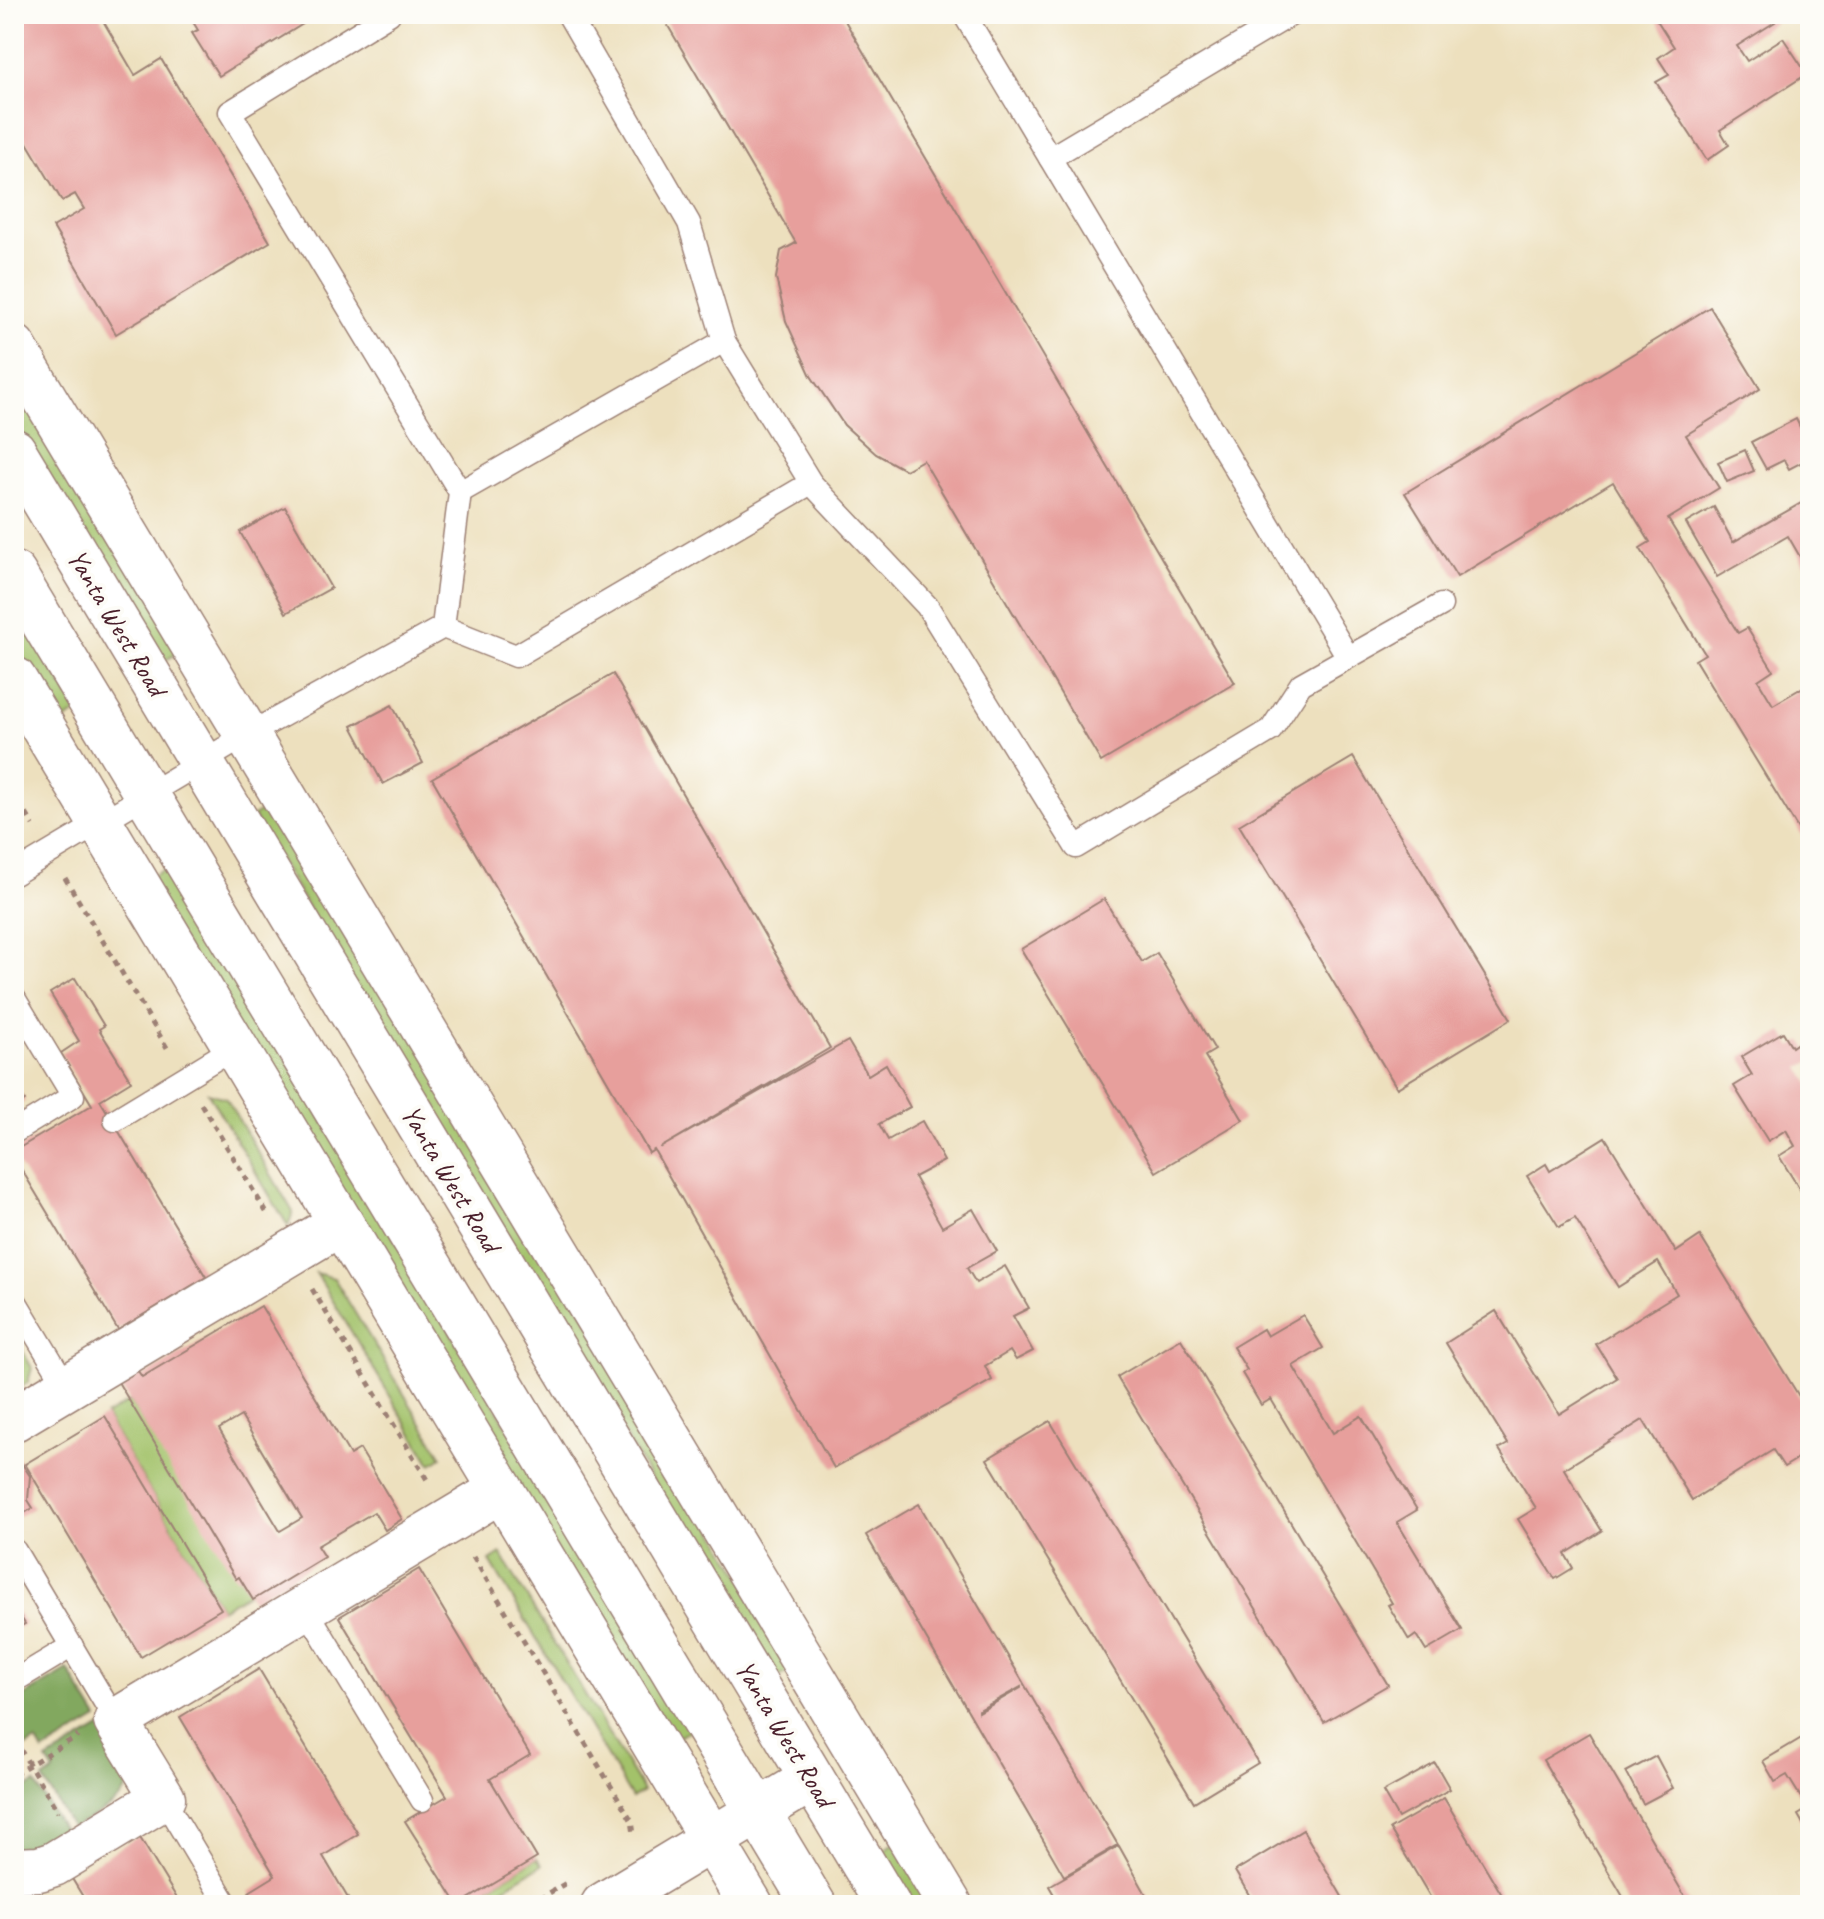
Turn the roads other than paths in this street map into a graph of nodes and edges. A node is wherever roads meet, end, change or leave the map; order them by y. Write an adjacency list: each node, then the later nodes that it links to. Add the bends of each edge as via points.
1 (389, 14): 10 (lane, via 230,112)
2 (568, 14): 6 (lane, via 689,223)
3 (964, 14): 5 (lane)
4 (1292, 14): 5 (lane)
5 (1050, 158): 14 (lane)
6 (724, 341): 9 (lane); 10 (lane)
7 (14, 347): 16 (street)
8 (14, 451): 17 (street, Yanta West Road)
9 (811, 483): 13 (lane, via 516,656); 14 (lane, via 927,606 1076,847 1271,730 1301,684)
10 (460, 492): 13 (lane)
11 (14, 574): 18 (street)
12 (1441, 605): 14 (lane)
13 (443, 627): 16 (lane)
14 (1348, 657)
15 (14, 679): 19 (street)
16 (247, 735): 17 (lane); 46 (street)
17 (201, 762): 18 (lane); 35 (street, Yanta West Road)
18 (147, 795): 19 (lane); 38 (street)
19 (100, 822): 20 (lane); 22 (street)
20 (14, 874)
21 (14, 998): 24 (lane, via 73,1096)
22 (235, 1047): 23 (lane); 25 (street)
23 (115, 1120)
24 (14, 1132)
25 (341, 1223): 27 (street); 29 (street)
26 (14, 1299): 27 (lane)
27 (67, 1387): 28 (street)
28 (14, 1419)
29 (501, 1490): 31 (street); 39 (street)
30 (15, 1551): 32 (lane)
31 (305, 1607): 34 (street); 37 (lane)
32 (72, 1646): 33 (lane); 34 (lane)
33 (14, 1681)
34 (115, 1718): 36 (street)
35 (812, 1779): 38 (street); 45 (street, Yanta West Road)
36 (163, 1798): 40 (street, via 54,1864); 42 (lane)
37 (422, 1800)
38 (758, 1812): 39 (street); 44 (street)
39 (711, 1840): 41 (street); 43 (street)
40 (14, 1870)
41 (590, 1890)
42 (227, 1905)
43 (751, 1905)
44 (814, 1905)
45 (888, 1905)
46 (950, 1905)

